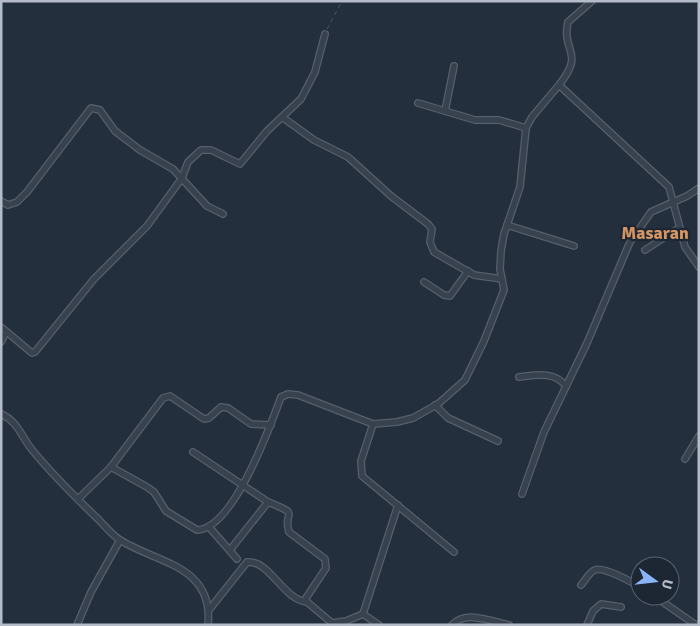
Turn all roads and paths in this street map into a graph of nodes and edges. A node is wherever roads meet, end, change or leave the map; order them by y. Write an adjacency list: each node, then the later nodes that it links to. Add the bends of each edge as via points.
1 (342, 1): 3 (path)
2 (592, 1): 5 (street, via 568,22 566,33 573,63)
3 (325, 34): 8 (street, via 315,72 301,99)
4 (454, 66): 7 (street)
5 (559, 85): 9 (street); 13 (street, via 665,181)
6 (418, 103): 7 (street)
7 (445, 111): 9 (street, via 475,120 499,120)
8 (282, 117): 10 (street, via 240,164 216,151 201,150 188,162); 20 (street, via 314,140 348,158 428,224 432,228 430,242 434,252)
9 (526, 128): 15 (street, via 520,187)
10 (182, 178): 12 (street, via 115,131 100,110 91,108 27,192 17,202 8,205); 14 (street, via 208,206); 23 (street, via 147,226 94,280 35,352 32,353)
11 (697, 191): 13 (street)
12 (1, 201)
13 (674, 201): 16 (street); 26 (street, via 651,212 630,242)
14 (223, 214)
15 (507, 225): 17 (street); 21 (street, via 501,251)
16 (678, 228): 18 (street); 19 (street, via 685,247)
17 (574, 246)
18 (645, 250)
19 (699, 267)
20 (468, 271): 21 (street); 22 (street, via 450,296)
21 (502, 279): 27 (street, via 504,290 471,371 459,387)
22 (424, 282)
23 (4, 330): 24 (street)
24 (1, 342)
25 (519, 377): 26 (street, via 549,375 561,379)
26 (566, 386): 37 (street, via 544,432)
27 (435, 406): 29 (street, via 413,418); 32 (street, via 459,423)
28 (1, 414): 38 (street, via 18,425 32,450)
29 (373, 424): 30 (street, via 317,401 288,394 281,398); 40 (street, via 361,460 362,476)
30 (271, 425): 35 (street, via 251,424 228,408 221,407 204,419 170,396 163,398); 36 (street)
31 (699, 436): 34 (street)
32 (498, 441)
33 (194, 452): 36 (street)
34 (685, 459)
35 (111, 467): 38 (street); 41 (street, via 154,492 172,515 197,530)
36 (244, 486): 39 (street); 41 (street)
37 (522, 494)
38 (78, 500): 42 (street)
39 (268, 502): 43 (street); 48 (street, via 290,512 289,532 325,559 326,568 306,595)
40 (398, 505): 44 (street); 52 (street)
41 (209, 527): 43 (street)
42 (120, 540): 51 (street, via 178,566 200,588); 54 (street, via 91,592)
43 (230, 550): 45 (street)
44 (454, 552)
45 (237, 558)
46 (630, 582): 47 (street, via 598,569 592,571)
47 (581, 585)
48 (307, 602): 51 (street, via 296,598 261,566 250,561); 53 (street)
49 (668, 606): 60 (street)
50 (621, 607): 59 (street, via 601,604 593,611)
51 (209, 610): 55 (street)
52 (363, 614): 53 (street); 56 (street)
53 (332, 624)
54 (78, 625)
55 (208, 625)
56 (379, 625)
57 (452, 625): 58 (street, via 461,618 470,617)
58 (509, 625)
59 (587, 625)
60 (696, 625)

